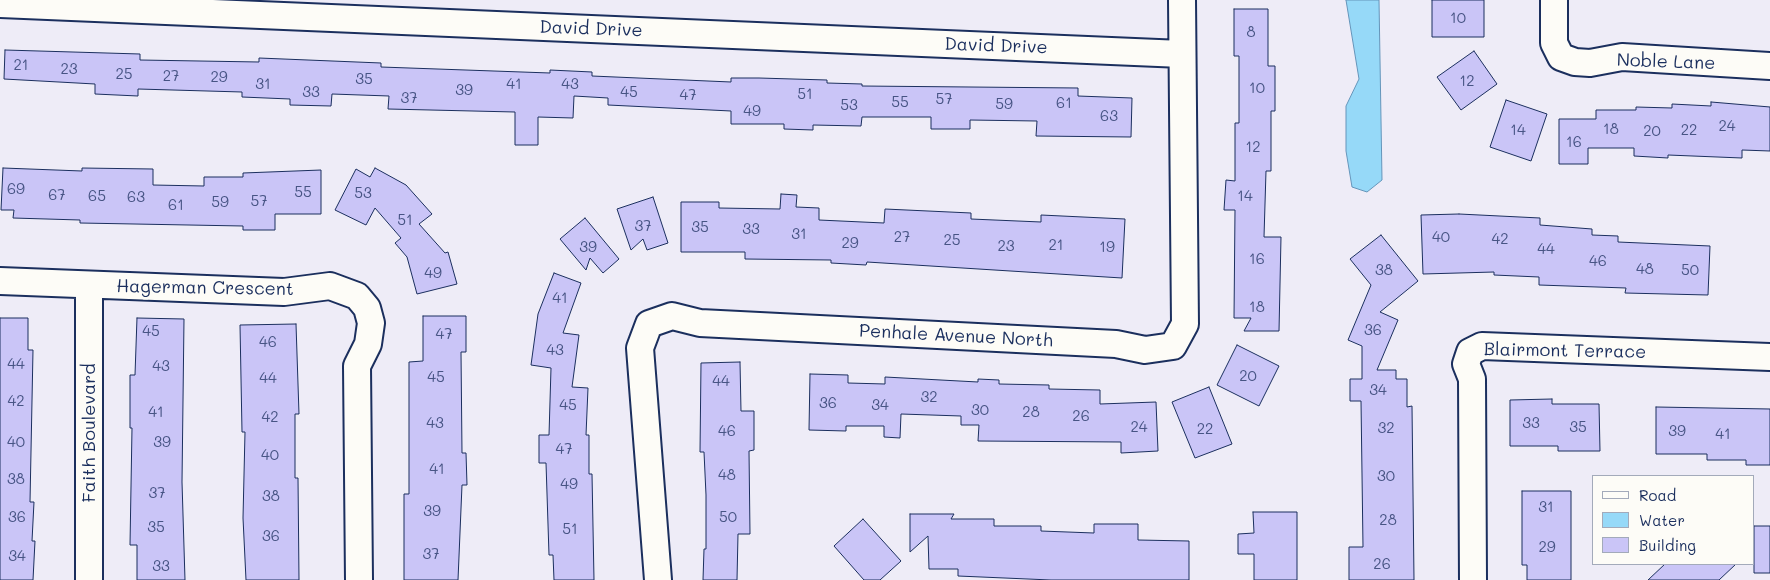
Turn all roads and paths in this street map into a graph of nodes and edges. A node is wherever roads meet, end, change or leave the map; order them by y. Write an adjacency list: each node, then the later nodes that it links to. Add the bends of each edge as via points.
1 (1182, 0): 4 (street, Penhale Avenue North)
2 (1554, 0): 5 (street, Noble Lane, via 1554,43 1561,57 1575,62 1590,63 1622,57)
3 (0, 4): 4 (street, David Drive)
4 (1182, 54): 11 (street, Penhale Avenue North, via 1185,324 1174,346 1145,350 1116,344 700,323 672,316 649,324 640,348)
5 (1770, 66)
6 (0, 281): 7 (street, Hagerman Crescent)
7 (88, 286): 9 (street, Faith Boulevard); 10 (street, Hagerman Crescent, via 284,292 330,286 357,296 367,308 370,323 368,344 357,366)
8 (1770, 357): 12 (street, Blairmont Terrace, via 1482,346 1470,352 1466,364 1472,379)
9 (89, 580)
10 (359, 580)
11 (658, 580)
12 (1473, 580)

